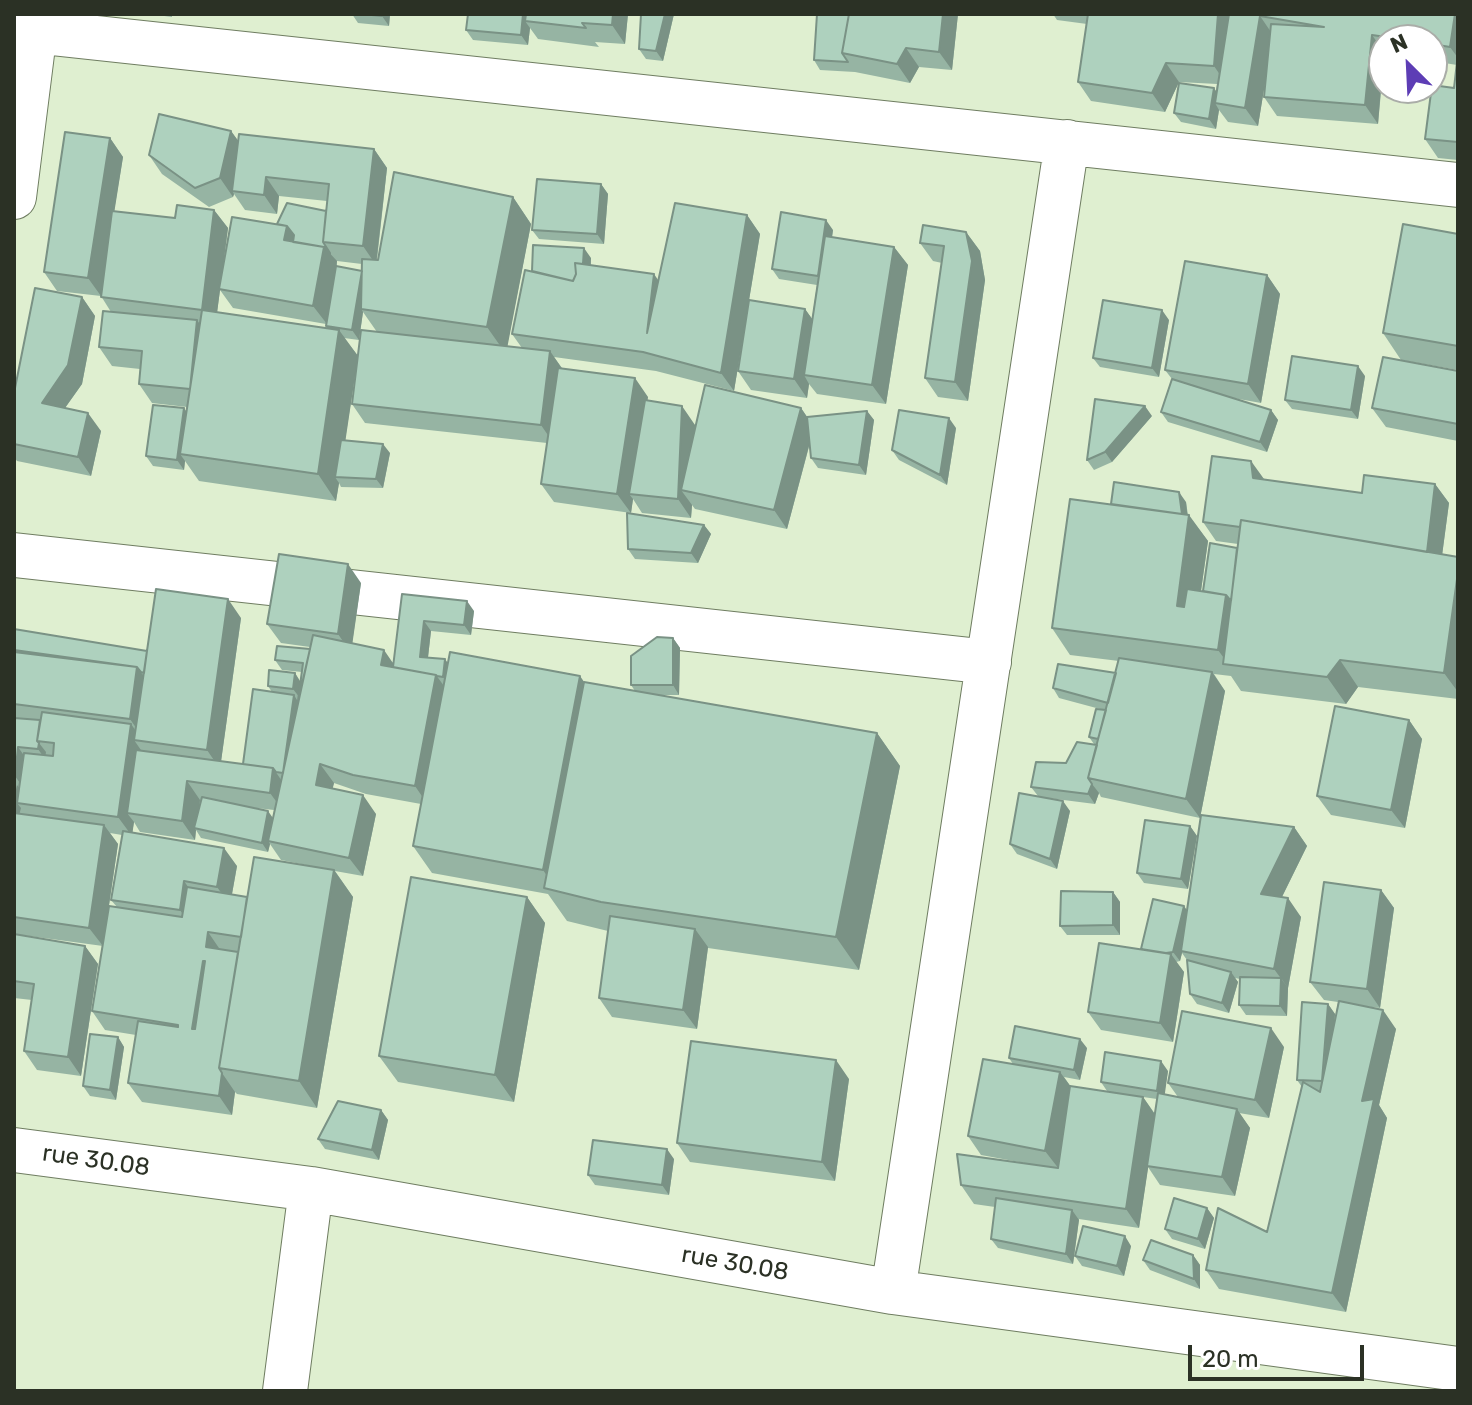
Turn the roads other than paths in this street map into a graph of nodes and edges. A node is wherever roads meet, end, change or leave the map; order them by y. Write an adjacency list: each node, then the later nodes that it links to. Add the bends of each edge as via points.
1 (29, 25): 2 (street); 4 (street)
2 (1067, 142): 3 (street); 6 (street)
3 (1458, 185)
4 (14, 197)
5 (14, 555): 6 (street)
6 (989, 662): 9 (street)
7 (14, 1150): 8 (street, rue 30.08)
8 (311, 1189): 9 (street, rue 30.08); 11 (street)
9 (893, 1292): 10 (street, rue 30.08)
10 (1458, 1369)
11 (285, 1391)

